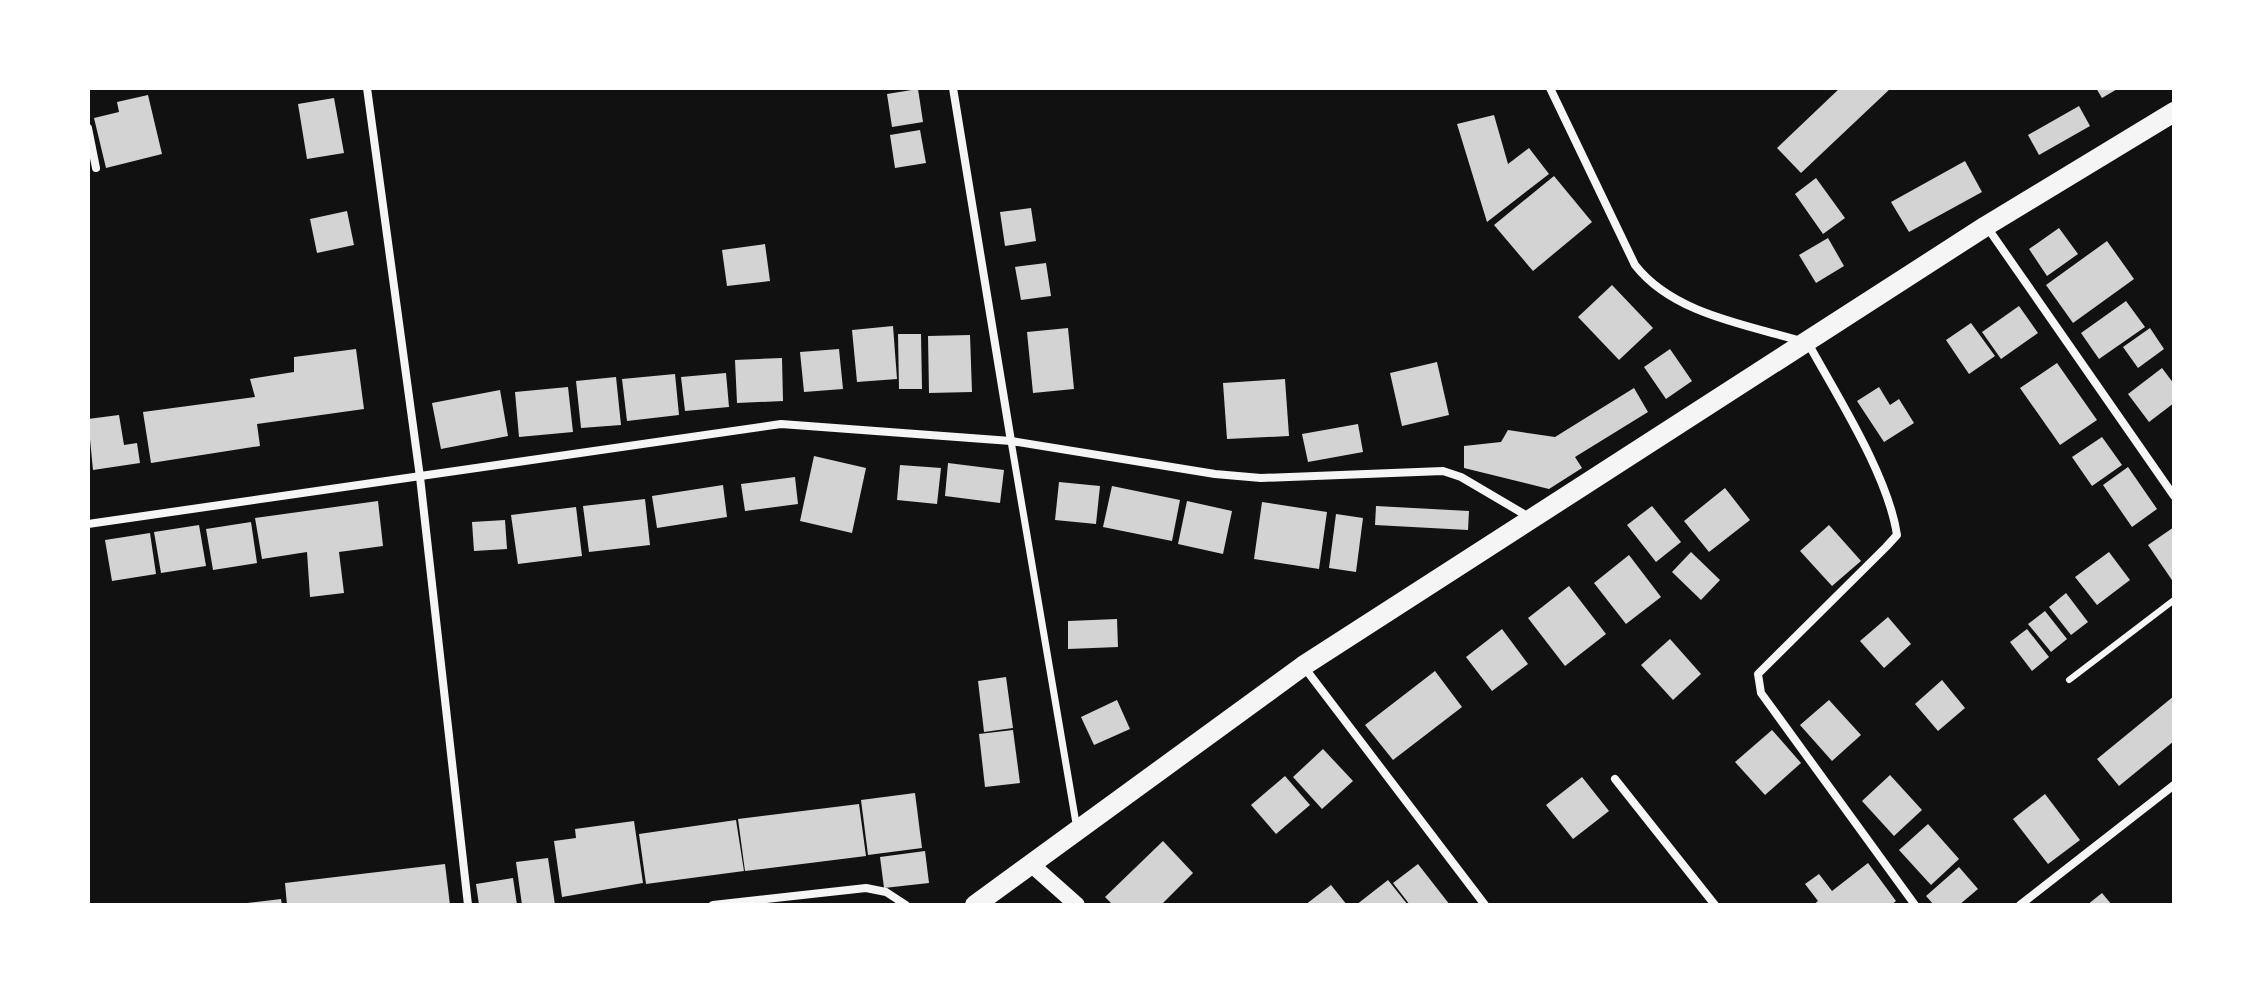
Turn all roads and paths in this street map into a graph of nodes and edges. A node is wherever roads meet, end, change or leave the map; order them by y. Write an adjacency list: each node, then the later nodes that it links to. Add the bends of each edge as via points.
1 (367, 88): 10 (street)
2 (953, 88): 9 (street)
3 (1550, 88): 8 (street, via 1635,265 1652,287 1683,304)
4 (2174, 112): 7 (main road)
5 (88, 128): 6 (street)
6 (96, 168)
7 (1986, 226): 8 (main road); 11 (street)
8 (1808, 343): 12 (main road); 28 (street, via 1852,423 1894,514 1897,535 1771,658 1758,674 1761,693)
9 (1011, 441): 10 (street, via 781,424); 12 (street, via 1261,478 1443,471); 19 (street)
10 (420, 477): 13 (street); 21 (street)
11 (2174, 496)
12 (1533, 519): 15 (main road)
13 (88, 524)
14 (2174, 600): 16 (lane)
15 (1303, 666): 19 (main road); 26 (street)
16 (2069, 680)
17 (1615, 779): 27 (street)
18 (2174, 785): 29 (street)
19 (1077, 831): 20 (main road)
20 (1032, 865): 24 (main road); 25 (main road)
21 (468, 905)
22 (713, 905): 23 (street, via 866,888 886,892)
23 (906, 905)
24 (975, 905)
25 (1077, 905)
26 (1485, 905)
27 (1715, 905)
28 (1915, 905)
29 (2020, 905)

